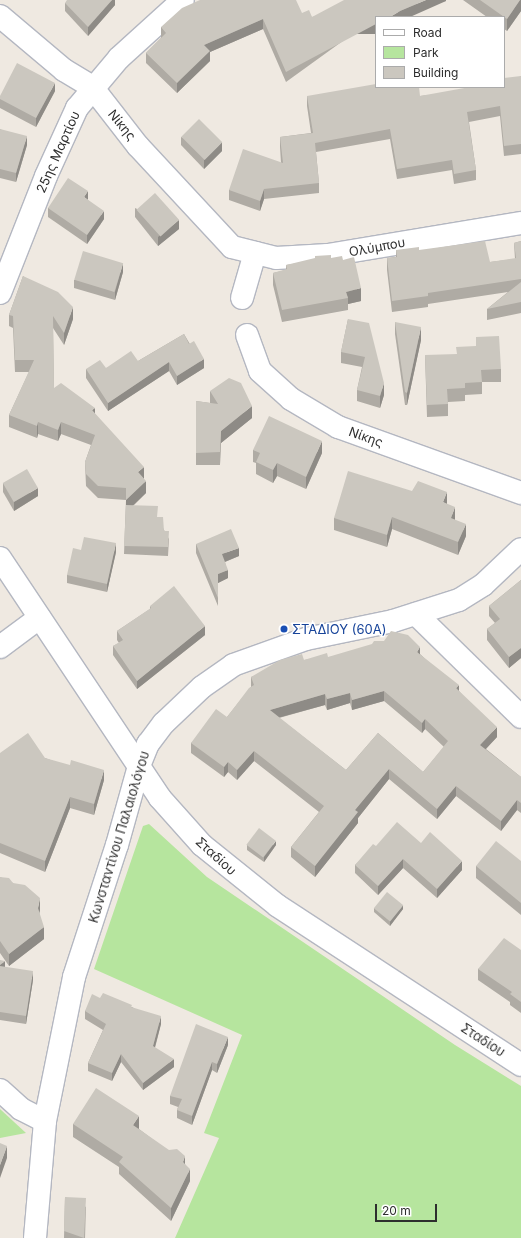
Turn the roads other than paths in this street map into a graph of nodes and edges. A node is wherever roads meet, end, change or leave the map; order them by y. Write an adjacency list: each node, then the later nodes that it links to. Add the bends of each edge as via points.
1 (183, 0): 3 (street, 25ης Μαρτίου, via 138,40)
2 (0, 16): 3 (street, Νίκης, via 53,61)
3 (92, 87): 5 (street, Νίκης, via 138,146); 7 (street, 25ης Μαρτίου, via 70,120)
4 (521, 223): 6 (street, Ολύμπου, via 328,255 276,258)
5 (232, 247): 6 (street, Ολύμπου)
6 (255, 253): 8 (street)
7 (0, 293)
8 (242, 298)
9 (247, 335): 10 (street, Νίκης, via 260,371 291,399 338,427)
10 (521, 493)
11 (521, 549): 13 (street, Κωνσταντίνου Παλαιολόγου, via 470,594)
12 (0, 558): 14 (street, Σταδίου)
13 (416, 614): 16 (street); 17 (street, Κωνσταντίνου Παλαιολόγου, via 306,639 233,665 202,687 164,723 148,744)
14 (39, 618): 15 (street); 17 (street, Σταδίου)
15 (0, 647)
16 (521, 717)
17 (139, 766): 18 (street, Σταδίου, via 160,798 187,830 250,886); 20 (street, Κωνσταντίνου Παλαιολόγου, via 118,845 74,977)
18 (521, 1065)
19 (0, 1090): 20 (street, via 21,1109)
20 (45, 1121): 21 (street, Κωνσταντίνου Παλαιολόγου)
21 (36, 1238)

